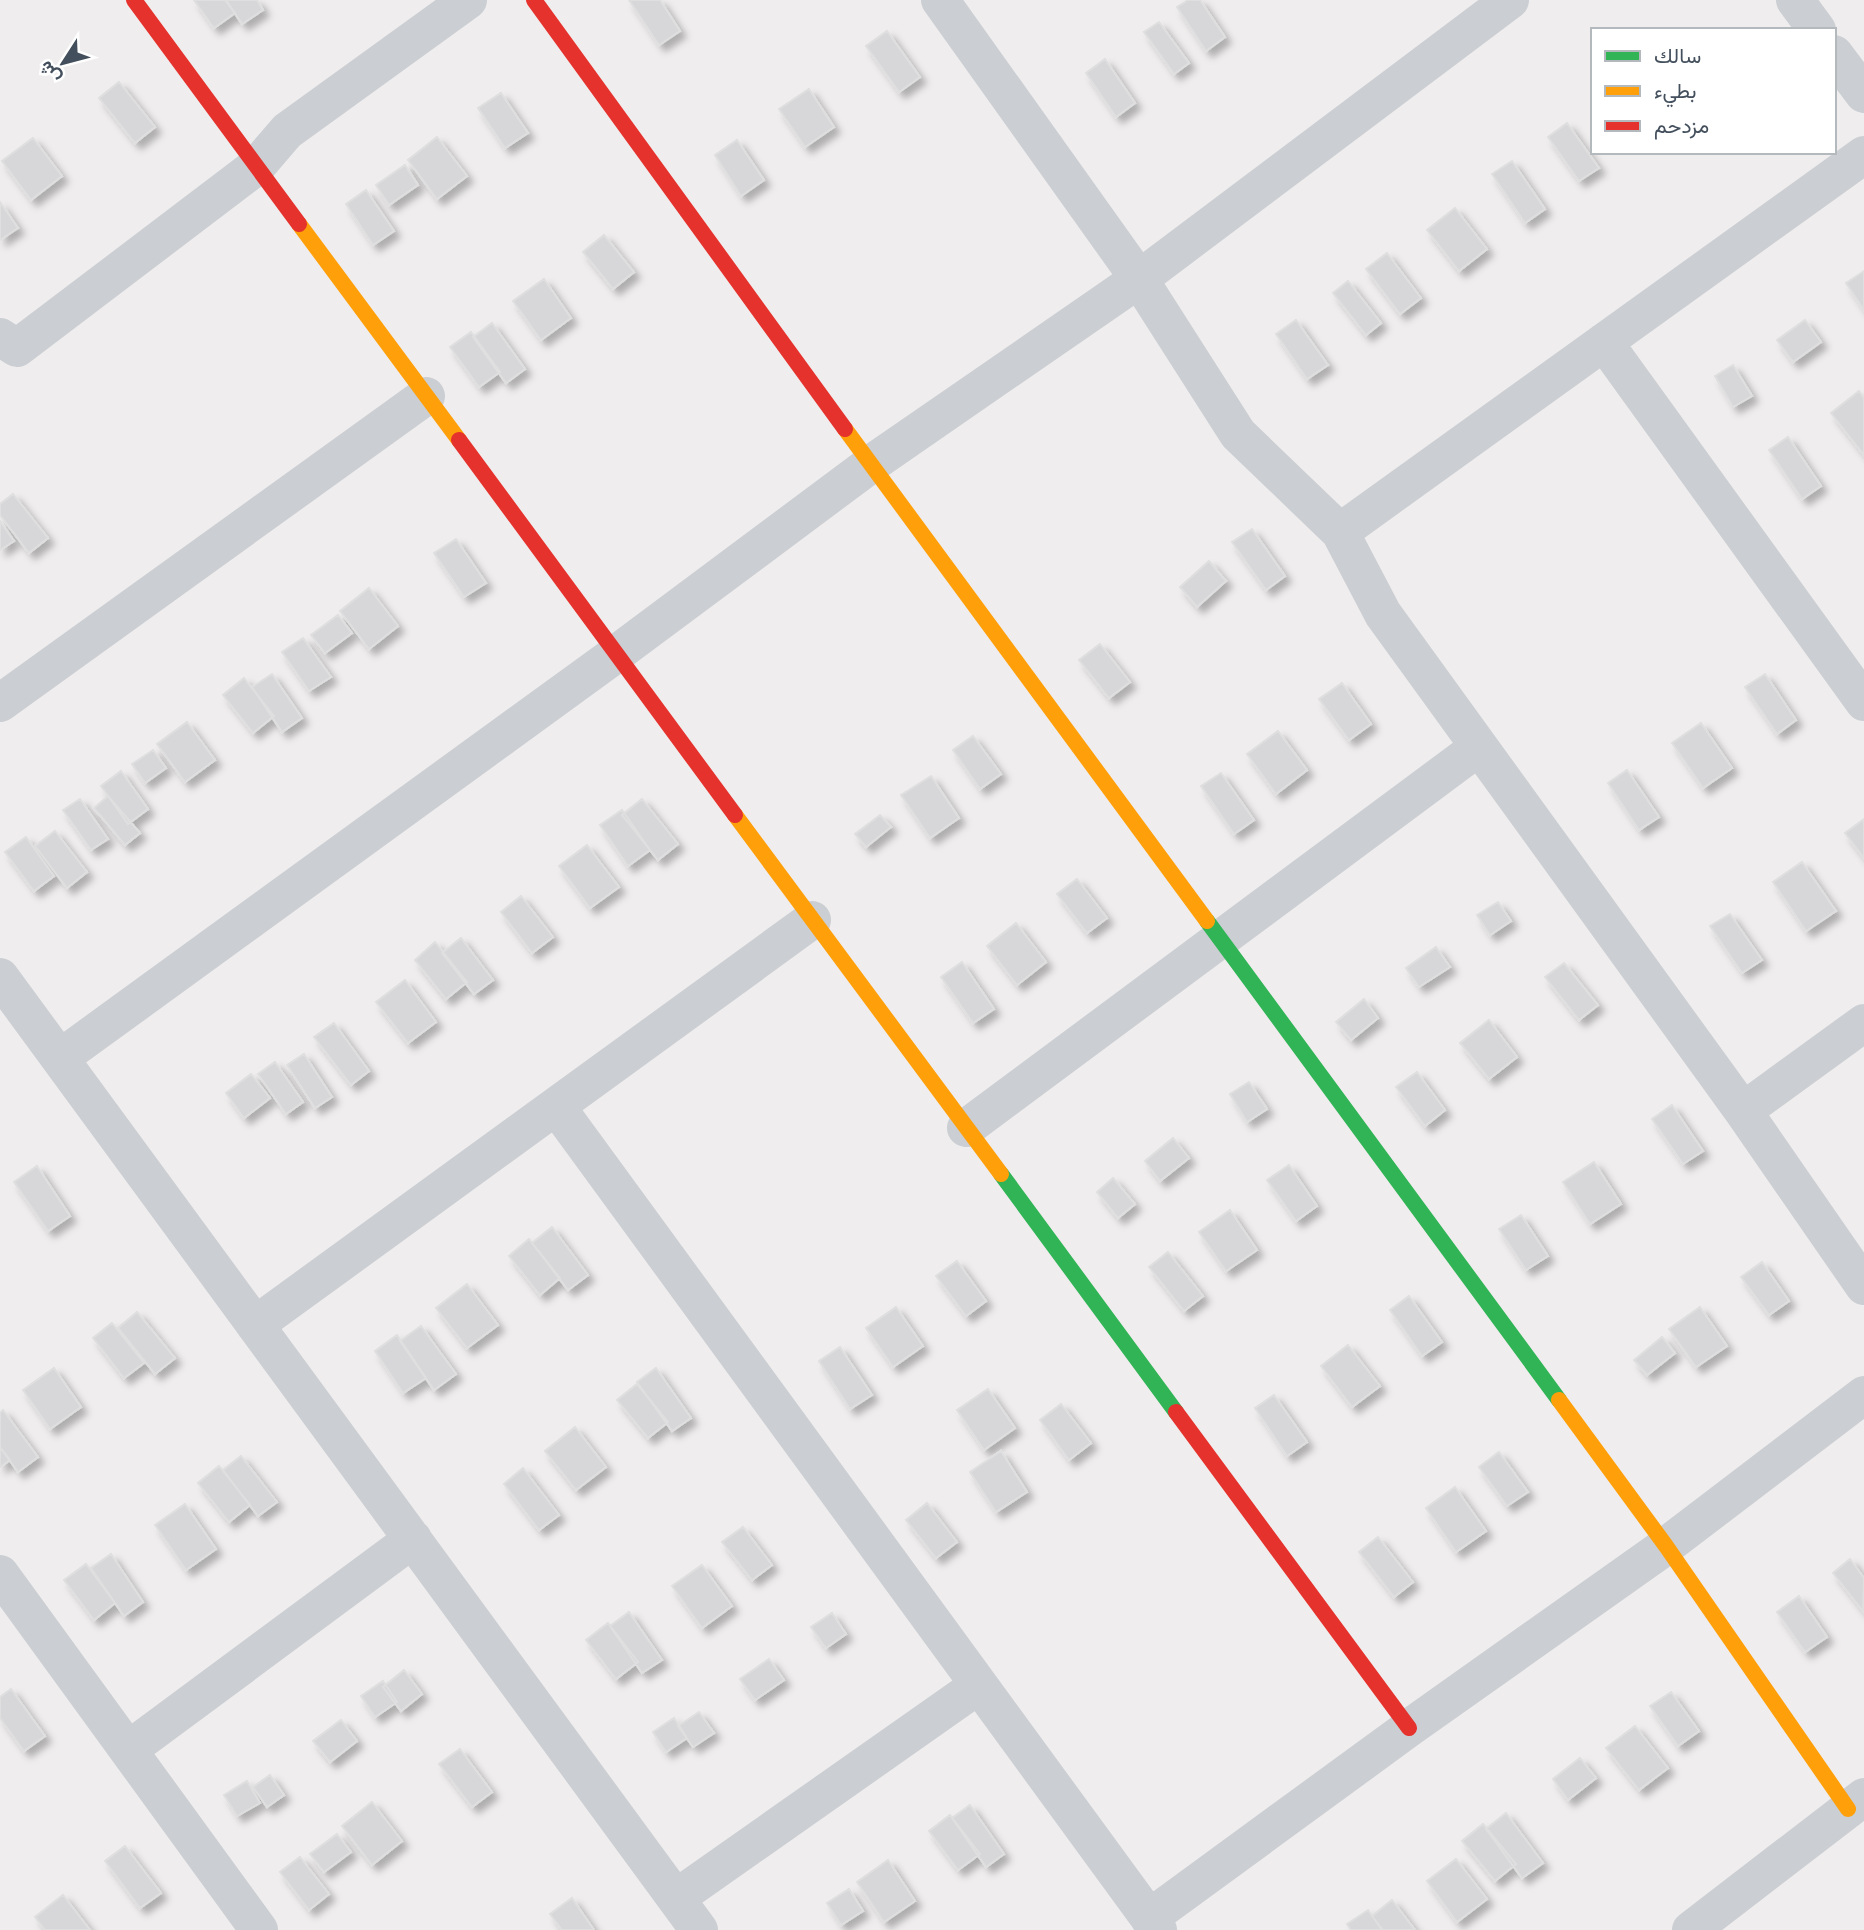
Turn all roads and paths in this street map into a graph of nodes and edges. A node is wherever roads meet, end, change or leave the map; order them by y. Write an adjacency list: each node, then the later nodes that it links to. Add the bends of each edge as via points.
1 (134, 0): 11 (street)
2 (468, 0): 11 (street, via 287,131)
3 (534, 0): 16 (street)
4 (1510, 0): 12 (street)
5 (1795, 0): 7 (street)
6 (949, 3): 12 (street)
7 (1816, 28)
8 (1836, 57): 9 (street)
9 (1864, 94)
10 (1864, 155): 14 (street)
11 (257, 166): 13 (street, via 17,348); 15 (street)
12 (1139, 279): 16 (street); 17 (street, via 1238,434)
13 (0, 337)
14 (1604, 342): 17 (street); 19 (street)
15 (426, 396): 18 (street); 20 (street)
16 (871, 464): 18 (street); 23 (street)
17 (1340, 532): 21 (street, via 1382,614)
18 (616, 654): 22 (street); 26 (street)
19 (1864, 702)
20 (0, 703)
21 (1479, 747): 23 (street); 28 (street)
22 (812, 920): 27 (street); 29 (street)
23 (1221, 938): 29 (street); 34 (street)
24 (0, 977): 26 (street)
25 (1864, 1023): 28 (street)
26 (60, 1058): 31 (street)
27 (556, 1106): 31 (street); 36 (street)
28 (1743, 1111): 30 (street)
29 (966, 1128): 37 (street)
30 (1864, 1286)
31 (255, 1325): 33 (street)
32 (1864, 1395): 34 (street)
33 (412, 1539): 38 (street); 40 (street)
34 (1666, 1546): 37 (street); 39 (street)
35 (0, 1574): 38 (street)
36 (979, 1685): 40 (street); 41 (street)
37 (1409, 1728): 41 (street)
38 (128, 1750): 42 (street)
39 (1856, 1803): 44 (street)
40 (676, 1898): 43 (street)
41 (1154, 1924)
42 (259, 1930)
43 (699, 1930)
44 (1691, 1930)

